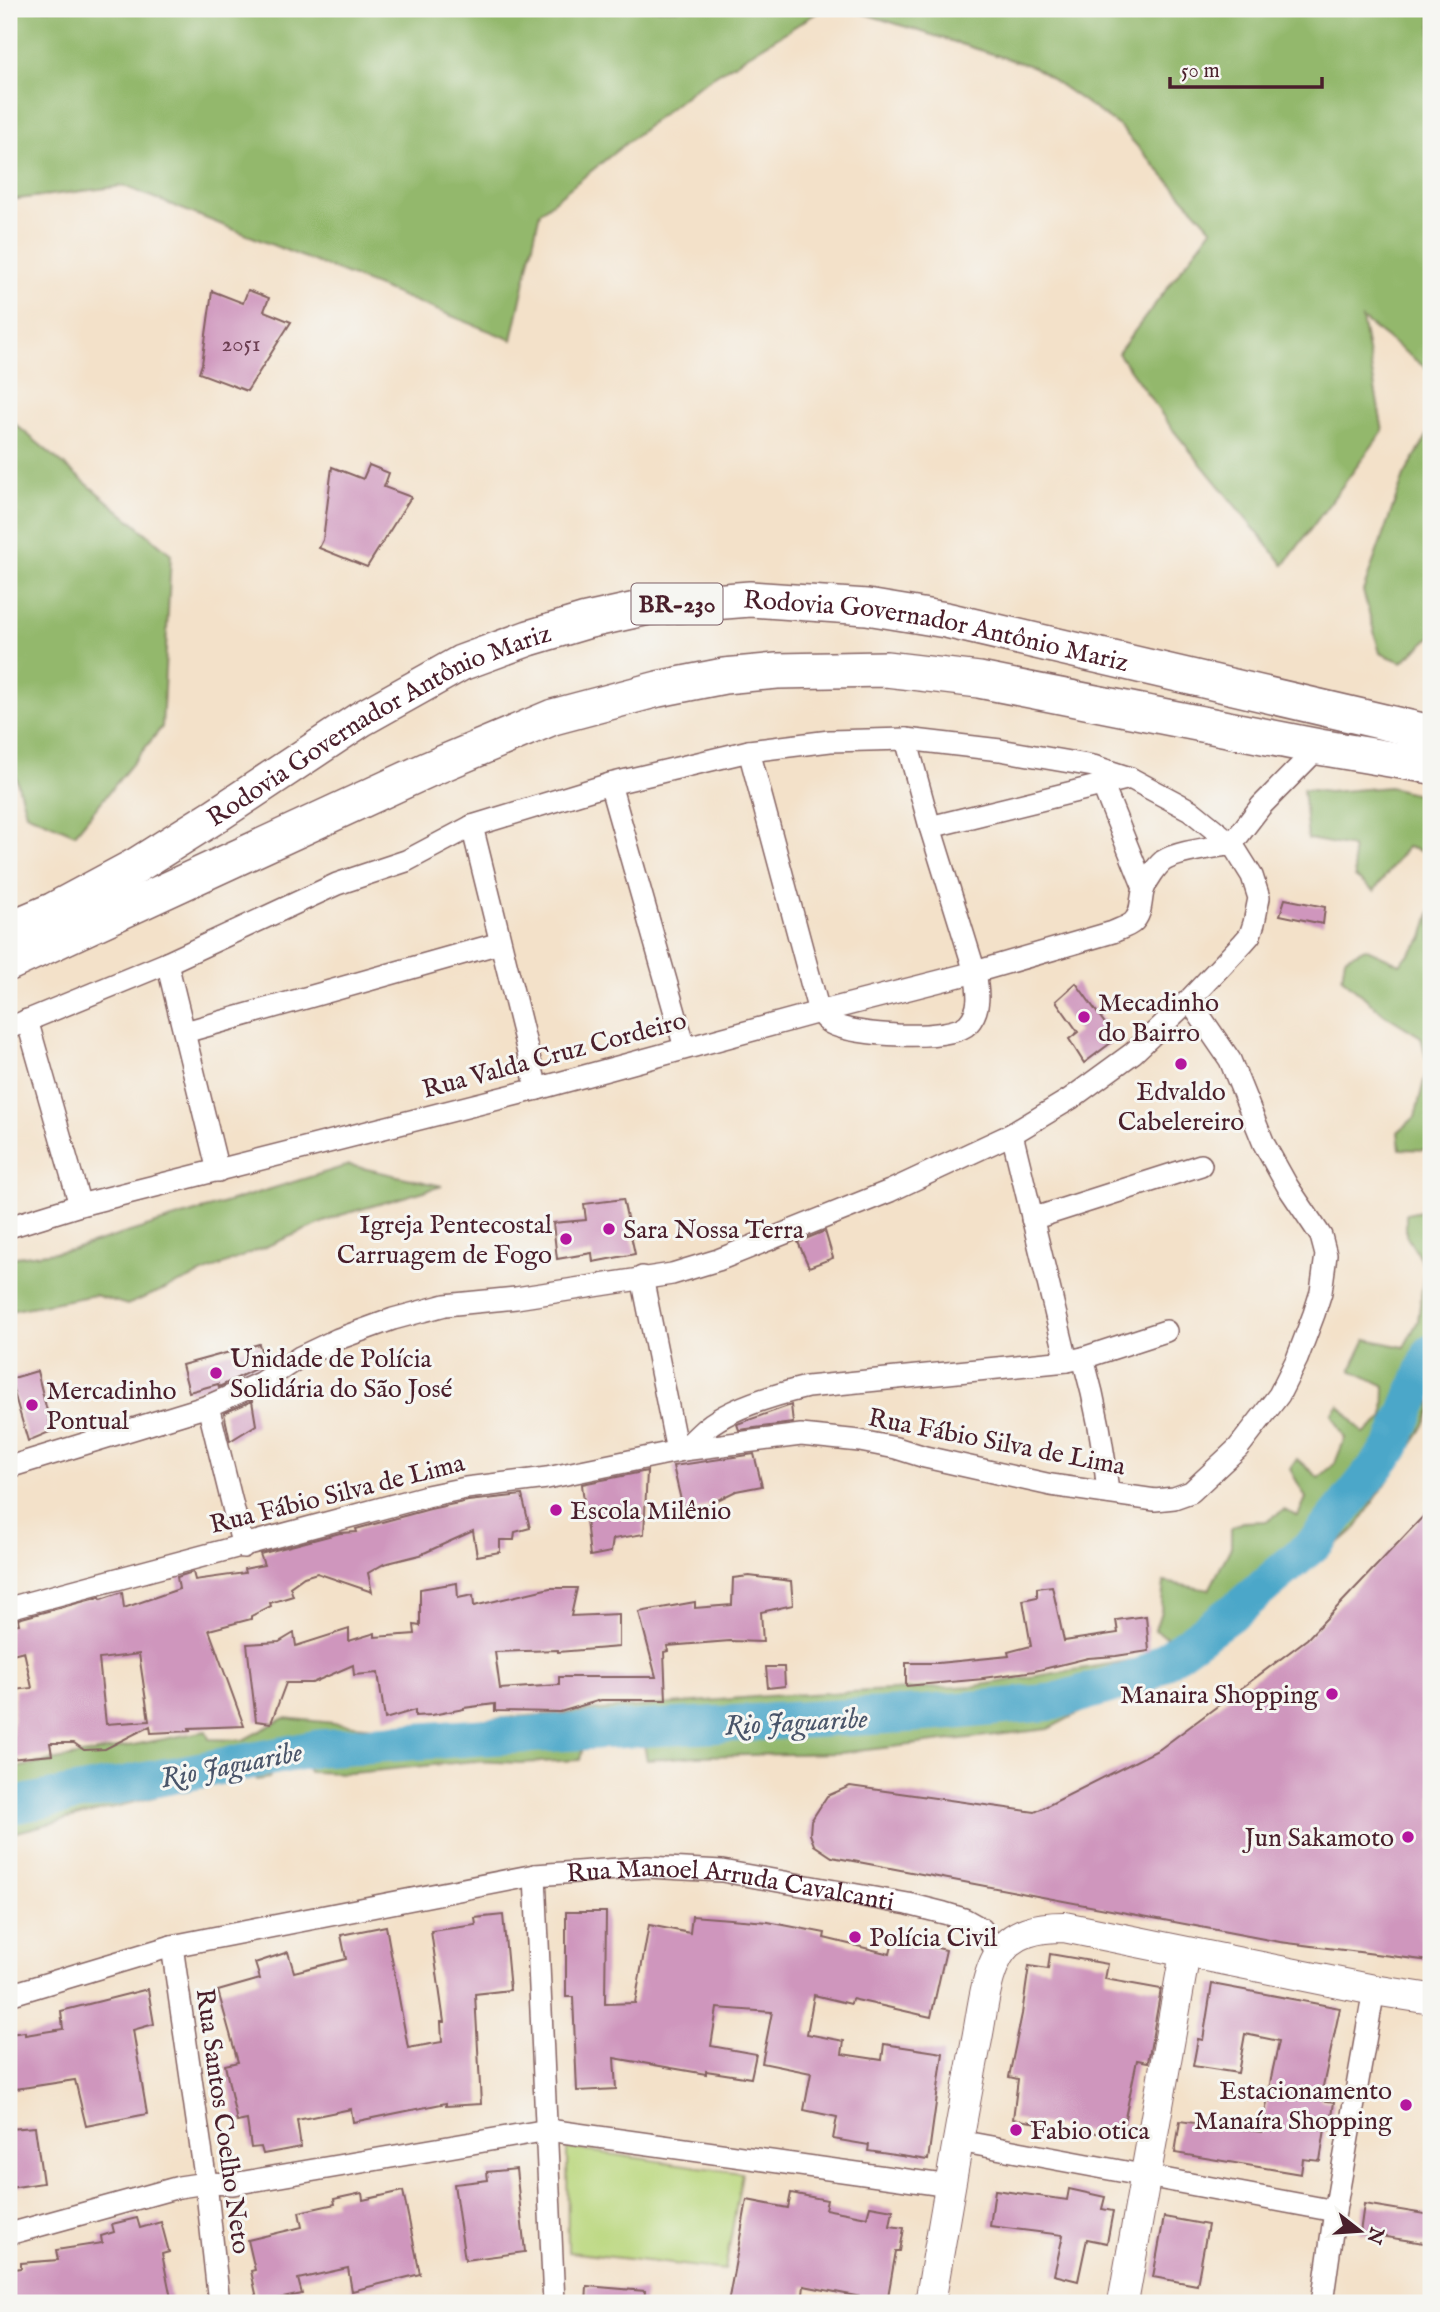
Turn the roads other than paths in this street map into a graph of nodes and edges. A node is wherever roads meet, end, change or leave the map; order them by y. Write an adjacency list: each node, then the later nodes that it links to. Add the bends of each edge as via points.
1 (906, 739): 4 (street, via 830,741); 5 (street, via 1067,760); 9 (street)
2 (1421, 746): 3 (highway, Rodovia Governador Antônio Mariz, via 1363,755); 11 (highway, Rodovia Governador Antônio Mariz / BR-230, via 1359,715 946,620 867,607 750,599 649,607 586,621 461,663 361,719)
3 (1319, 747): 10 (street, via 1261,806); 16 (highway, Rodovia Governador Antônio Mariz, via 979,680 899,670 724,676 553,718 427,770)
4 (750, 751): 6 (street); 20 (street)
5 (1130, 778): 7 (street); 10 (street, via 1181,805)
6 (610, 784): 8 (street); 23 (street)
7 (1103, 786): 9 (street); 12 (street)
8 (472, 826): 15 (street); 17 (street, via 406,861 337,884)
9 (930, 827): 18 (street)
10 (1232, 844): 12 (street, via 1168,858); 19 (street, via 1259,898 1254,923 1250,935)
11 (134, 867): 13 (highway, via 105,873); 14 (highway, Rodovia Governador Antônio Mariz / BR-230, via 54,911)
12 (1144, 888): 18 (street, Rua Valda Cruz Cordeiro, via 1142,903 1129,925)
13 (9, 914)
14 (9, 929)
15 (500, 943): 22 (street); 24 (street)
16 (9, 963)
17 (167, 963): 21 (street); 22 (street)
18 (975, 972): 20 (street, Rua Valda Cruz Cordeiro); 20 (street, via 977,1011 955,1031 861,1032 832,1024)
19 (1189, 1000): 25 (street, via 1133,1053); 37 (street, Rua Fábio Silva de Lima, via 1230,1060 1264,1144 1321,1236 1325,1272 1297,1359 1279,1395 1238,1448 1191,1492 1155,1500)
20 (819, 1012): 23 (street, Rua Valda Cruz Cordeiro)
21 (18, 1024): 28 (street)
22 (185, 1032): 27 (street)
23 (685, 1048): 24 (street, Rua Valda Cruz Cordeiro)
24 (537, 1089): 27 (street, Rua Valda Cruz Cordeiro)
25 (1012, 1134): 29 (street); 31 (street, via 890,1191 718,1260 672,1274)
26 (1201, 1165): 29 (street)
27 (218, 1171): 28 (street, Rua Valda Cruz Cordeiro)
28 (80, 1205): 30 (street, Rua Valda Cruz Cordeiro)
29 (1032, 1219): 33 (street)
30 (9, 1227)
31 (642, 1277): 34 (street, via 445,1305 393,1319 338,1339); 35 (street)
32 (1166, 1331): 33 (street, Rua Fábio Silva de Lima)
33 (1075, 1359): 35 (street, Rua Fábio Silva de Lima, via 783,1392 719,1419); 37 (street, via 1097,1407)
34 (208, 1406): 36 (street); 38 (street)
35 (680, 1451): 37 (street, Rua Fábio Silva de Lima, via 801,1435 896,1448 1051,1485); 38 (street, Rua Fábio Silva de Lima, via 427,1496)
36 (9, 1467)
37 (1108, 1493)
38 (243, 1547): 39 (street, Rua Fábio Silva de Lima)
39 (9, 1608)
40 (535, 1875): 41 (street, Rua Manoel Arruda Cavalcanti); 43 (street, Rua Manoel Arruda Cavalcanti, via 647,1867 722,1871 908,1904 964,1919 982,1929); 47 (street)
41 (172, 1946): 45 (street, Rua Manoel Arruda Cavalcanti); 50 (street, Rua Santos Coelho Neto)
42 (1185, 1953): 43 (main road, via 1049,1927 1027,1931); 44 (main road); 49 (main road)
43 (999, 1955): 48 (main road, via 990,1979)
44 (1374, 1990): 46 (main road); 52 (street)
45 (9, 1995)
46 (1431, 2000)
47 (548, 2130): 50 (street, via 233,2184); 51 (street); 55 (street)
48 (959, 2141): 49 (street); 51 (main road)
49 (1146, 2176): 52 (street); 57 (main road)
50 (206, 2183): 53 (street); 54 (street, Rua Santos Coelho Neto)
51 (950, 2186): 56 (main road)
52 (1335, 2211): 58 (street)
53 (9, 2234)
54 (219, 2303)
55 (554, 2303)
56 (930, 2303)
57 (1123, 2303)
58 (1322, 2303)

